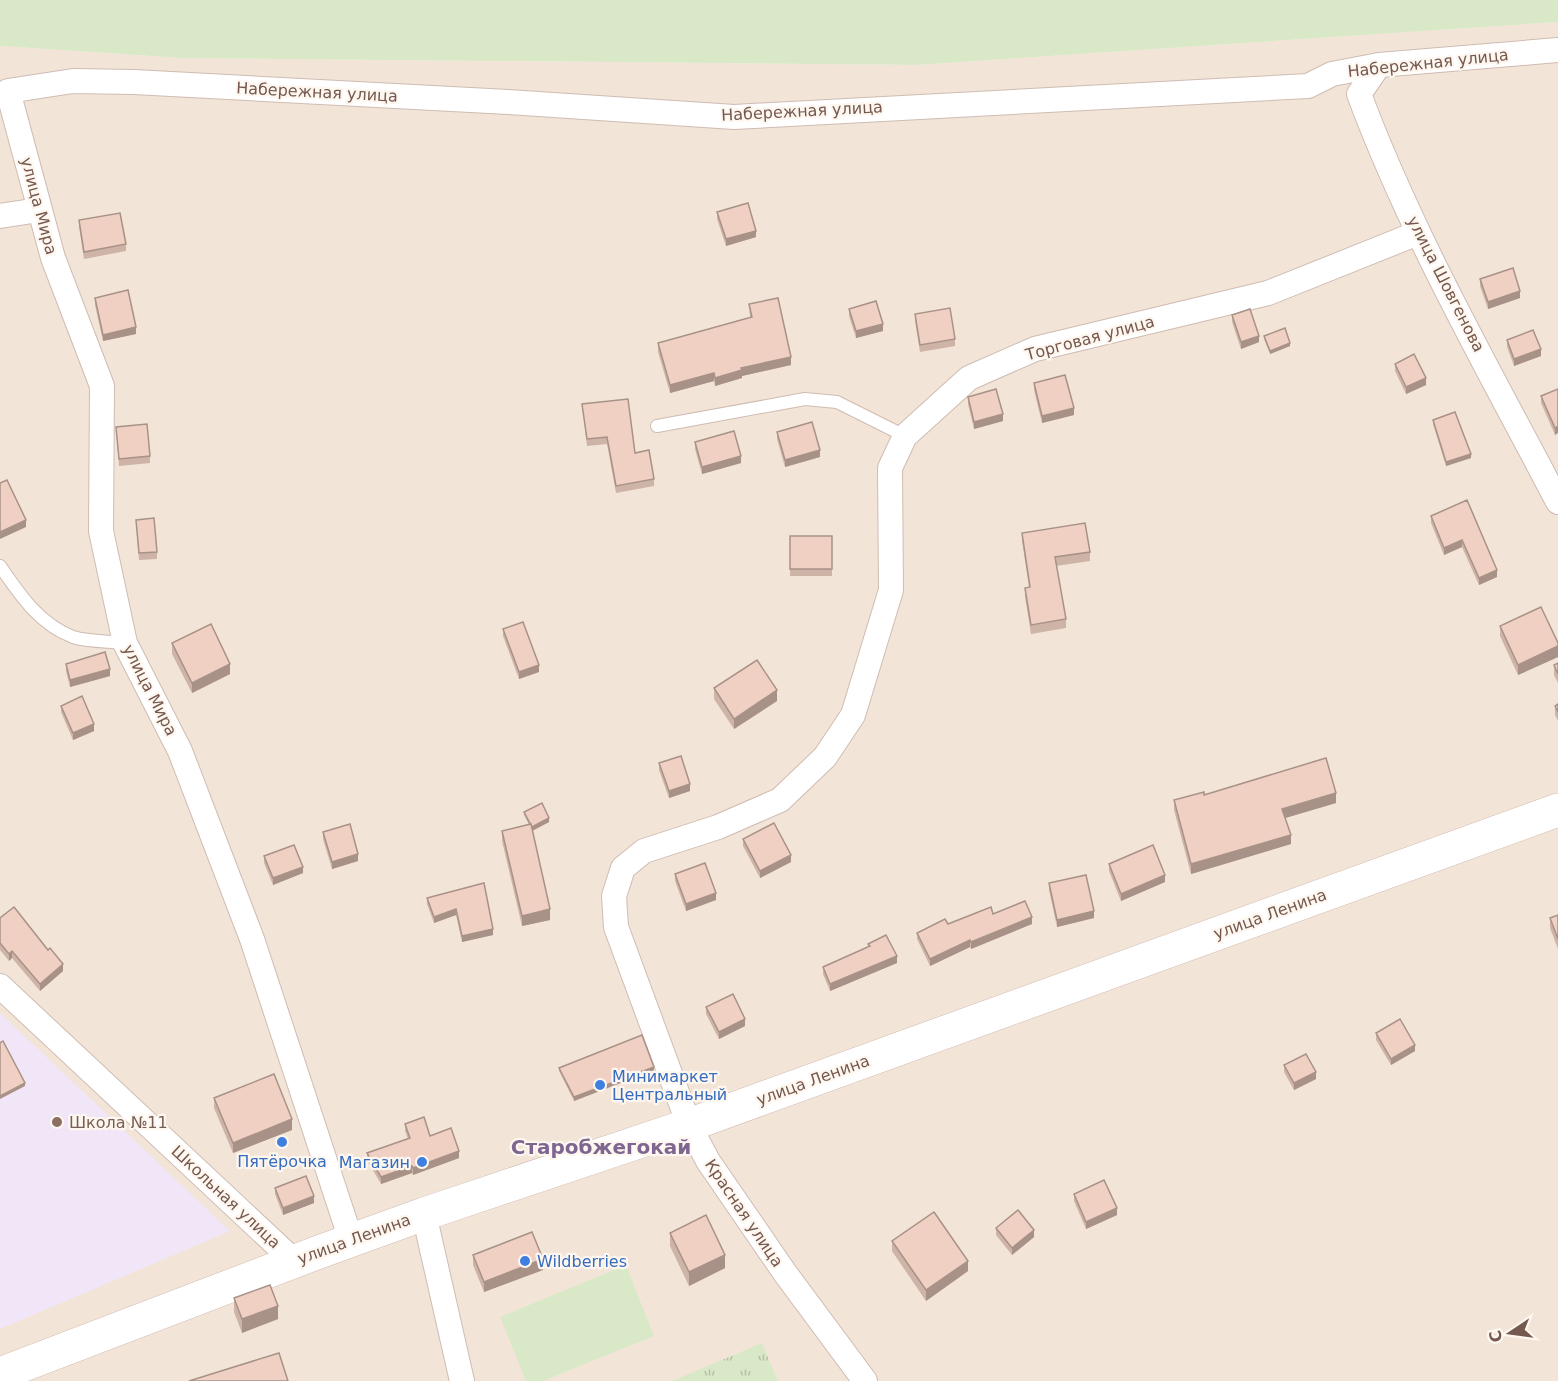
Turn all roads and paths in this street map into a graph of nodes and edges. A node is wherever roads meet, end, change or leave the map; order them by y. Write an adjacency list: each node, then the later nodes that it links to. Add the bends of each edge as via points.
1 (1558, 50): 2 (street, Набережная улица)
2 (1379, 65): 3 (street, Набережная улица, via 1332,74); 5 (street)
3 (1308, 86): 4 (street, Набережная улица, via 734,117 134,82 73,81); 5 (street)
4 (8, 91): 6 (street, улица Мира)
5 (1359, 94): 8 (street, улица Шовгенова)
6 (39, 210): 7 (street); 13 (street, улица Мира, via 102,386 100,531)
7 (0, 216)
8 (1418, 234): 10 (street, Торговая улица, via 1268,293 1035,349 969,378); 11 (street, улица Шовгенова)
9 (657, 426): 10 (lane, via 805,399 837,402)
10 (904, 436): 15 (street, Торговая улица, via 890,468 891,590 853,715 825,757 780,800 718,827 644,851 624,868 614,896)
11 (1558, 502)
12 (0, 566): 13 (lane, via 45,622 75,638)
13 (125, 643): 19 (street, улица Мира, via 180,751 252,939)
14 (1558, 810): 17 (street, улица Ленина)
15 (616, 927): 17 (street, Красная улица)
16 (0, 987): 20 (street, Школьная улица)
17 (689, 1125): 18 (street, улица Ленина); 23 (street, Красная улица, via 708,1161 785,1273)
18 (424, 1214): 19 (street, улица Ленина); 22 (street)
19 (351, 1240): 20 (street, улица Ленина)
20 (294, 1261): 21 (street, улица Ленина)
21 (0, 1374)
22 (462, 1381)
23 (865, 1381)

